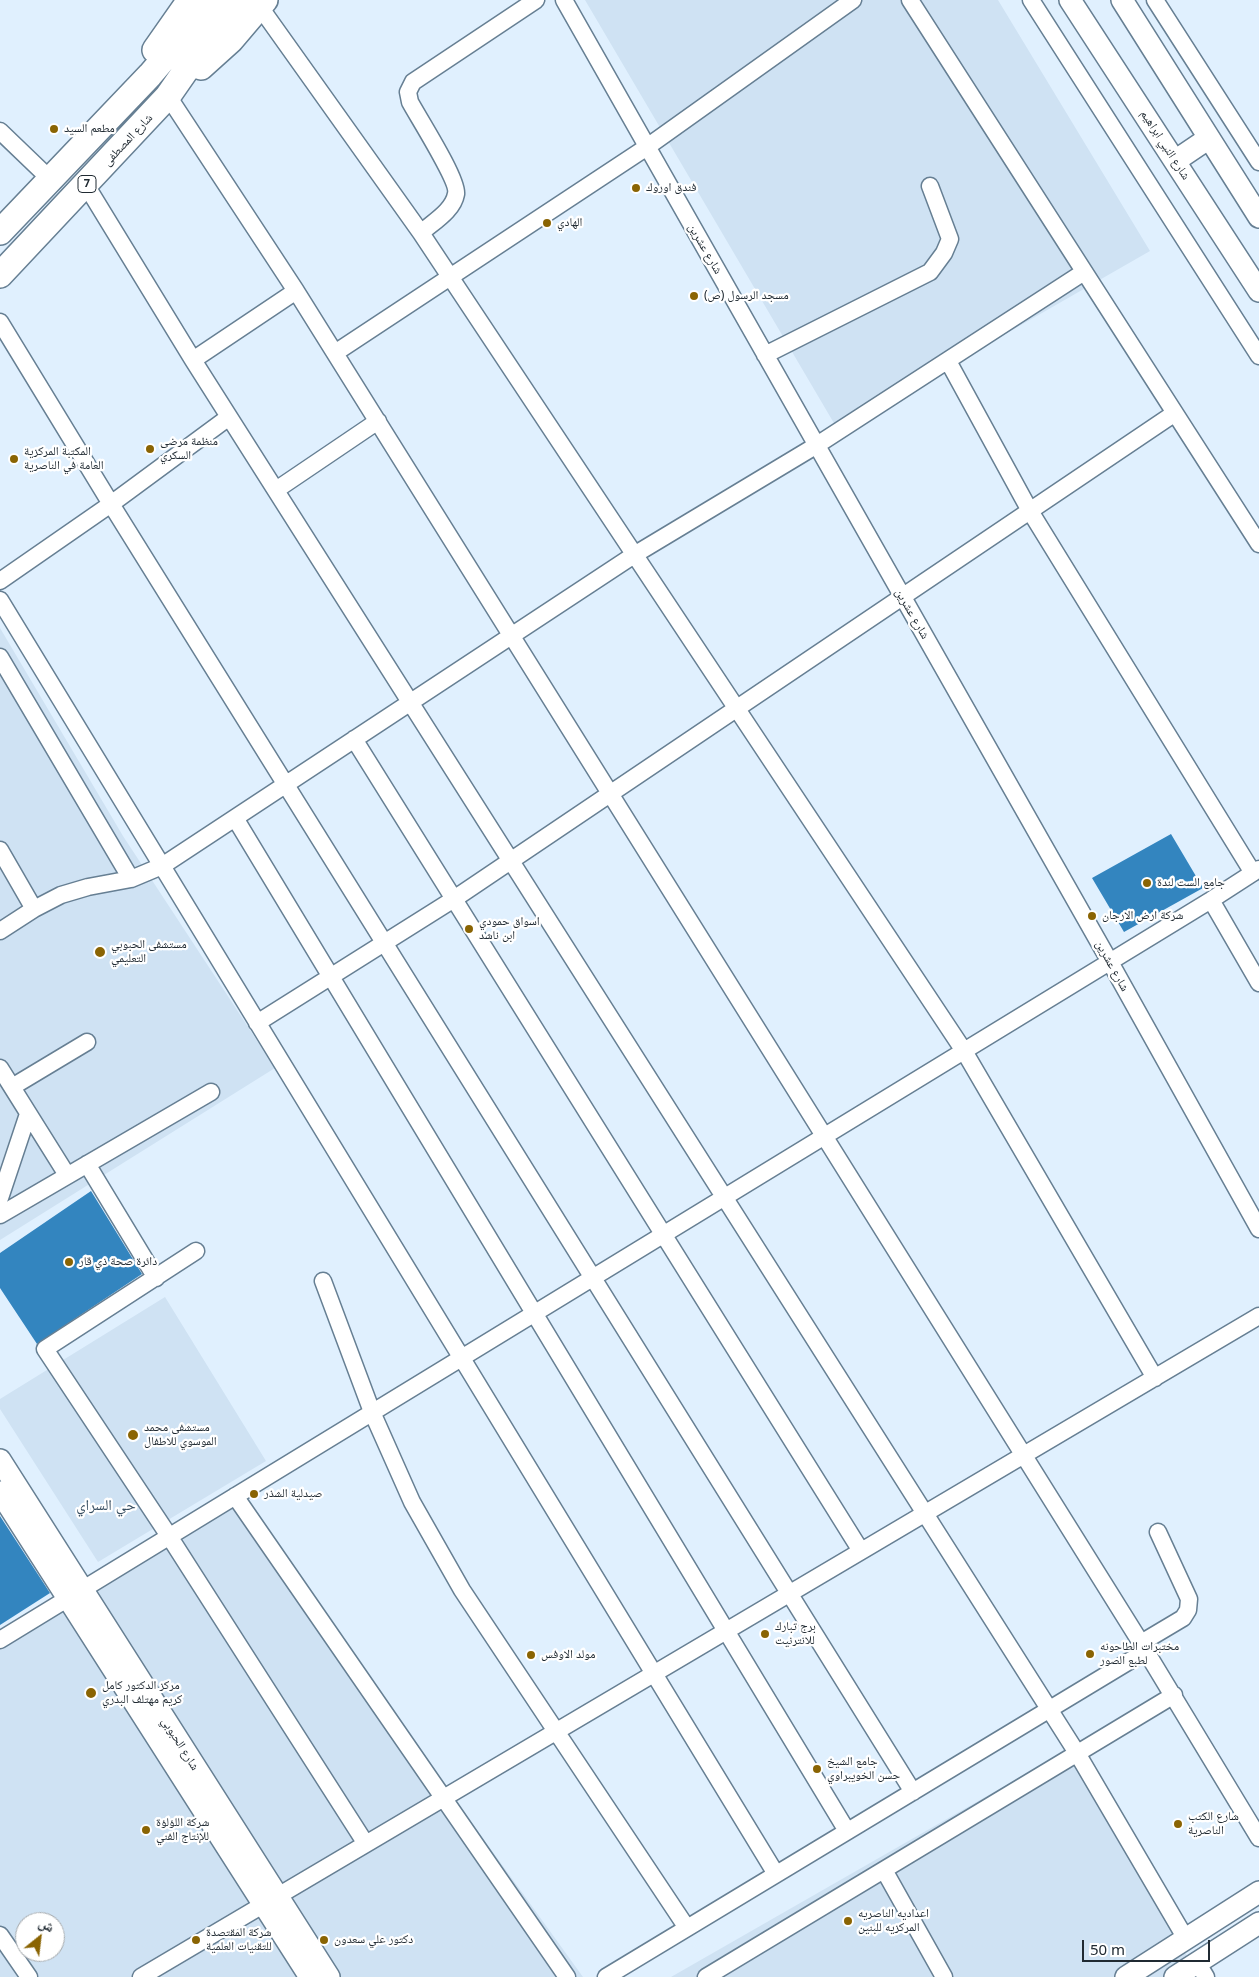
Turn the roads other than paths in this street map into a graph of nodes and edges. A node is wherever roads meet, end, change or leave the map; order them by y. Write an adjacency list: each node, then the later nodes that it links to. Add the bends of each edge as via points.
1 (214, 0): 11 (highway, 7)
2 (536, 0): 23 (street, via 413,82 408,92 410,102 452,176 457,192 451,207)
3 (564, 0): 15 (street, شارع عشرين)
4 (853, 0): 15 (street)
5 (910, 0): 24 (street)
6 (1031, 0): 32 (street)
7 (1070, 0): 16 (main road, شارع النبي ابراهيم)
8 (1122, 0): 14 (main road)
9 (1155, 0): 17 (street)
10 (255, 2): 11 (highway, 7); 12 (highway, via 231,40); 23 (street)
11 (200, 19): 12 (highway, 7); 18 (highway, 7)
12 (170, 93): 19 (highway, شارع المصطفى / 7); 27 (street)
13 (0, 131): 18 (street)
14 (1209, 138): 16 (main road); 21 (main road)
15 (647, 147): 26 (street); 31 (street, شارع عشرين)
16 (1175, 161): 28 (main road, شارع النبي ابراهيم)
17 (1259, 162)
18 (51, 180): 22 (highway, 7)
19 (86, 185): 25 (highway, شارع المصطفى / 7); 33 (street)
20 (930, 186): 31 (street, via 950,239 930,272)
21 (1259, 217)
22 (0, 232)
23 (421, 233): 26 (street)
24 (1084, 272): 34 (street); 35 (street)
25 (0, 275)
26 (451, 278): 30 (street); 43 (street)
27 (296, 291): 30 (street); 33 (street)
28 (1259, 291)
29 (0, 322): 40 (street)
30 (335, 353): 37 (street)
31 (765, 355): 38 (street, شارع عشرين)
32 (1259, 356)
33 (193, 360): 36 (street)
34 (948, 360): 38 (street); 41 (street)
35 (1175, 414): 41 (street); 42 (street)
36 (229, 417): 39 (street); 40 (street)
37 (378, 421): 39 (street); 47 (street)
38 (817, 445): 43 (street); 45 (street, شارع عشرين)
39 (276, 490): 49 (street)
40 (111, 504): 44 (street); 52 (street)
41 (1030, 511): 45 (street); 58 (street)
42 (1259, 544)
43 (634, 555): 47 (street); 50 (street)
44 (0, 581)
45 (902, 596): 50 (street); 65 (street, شارع عشرين)
46 (0, 600): 57 (street)
47 (512, 635): 49 (street); 53 (street)
48 (0, 657): 59 (street)
49 (410, 702): 51 (street); 56 (street)
50 (737, 709): 53 (street); 70 (street)
51 (354, 740): 52 (street); 60 (street)
52 (286, 785): 54 (street); 64 (street)
53 (610, 792): 56 (street); 75 (street)
54 (235, 818): 57 (street); 66 (street)
55 (0, 850): 62 (street)
56 (511, 860): 60 (street); 78 (street)
57 (162, 866): 59 (street); 68 (street)
58 (1256, 871): 61 (street)
59 (131, 879): 62 (street, via 61,895)
60 (454, 898): 64 (street); 82 (street)
61 (1211, 900): 65 (street); 67 (street)
62 (34, 909): 63 (street)
63 (0, 930)
64 (385, 944): 66 (street); 84 (street)
65 (1110, 962): 70 (street); 81 (street, شارع عشرين)
66 (331, 977): 68 (street); 87 (street)
67 (1259, 983)
68 (257, 1023): 89 (street)
69 (86, 1042): 72 (street)
70 (964, 1051): 75 (street); 90 (street)
71 (0, 1068): 72 (street)
72 (12, 1087): 74 (street)
73 (211, 1092): 76 (street)
74 (28, 1114): 77 (street); 79 (street)
75 (824, 1136): 78 (street); 92 (street)
76 (87, 1164): 77 (street); 85 (street)
77 (67, 1175): 80 (street)
78 (724, 1197): 82 (street); 96 (street)
79 (0, 1198)
80 (0, 1214)
81 (1259, 1229)
82 (664, 1235): 84 (street); 99 (street)
83 (196, 1251): 85 (street)
84 (593, 1277): 87 (street); 100 (street)
85 (156, 1278): 98 (street, via 45,1349)
86 (323, 1281): 91 (street)
87 (534, 1313): 89 (street); 102 (street)
88 (1259, 1316): 90 (street)
89 (461, 1358): 91 (street); 105 (street)
90 (1155, 1378): 92 (street)
91 (372, 1412): 95 (street); 108 (street, via 412,1502 462,1590)
92 (1024, 1455): 96 (street); 104 (street)
93 (0, 1460): 101 (main road, شارع الحبوبي)
94 (0, 1492): 101 (main road, شارع الحبوبي)
95 (235, 1496): 98 (street); 111 (street)
96 (925, 1513): 99 (street); 107 (street)
97 (1158, 1532): 104 (street, via 1189,1599 1188,1610 1183,1618)
98 (169, 1536): 101 (street); 114 (street)
99 (861, 1551): 100 (street)
100 (790, 1593): 102 (street); 110 (street)
101 (75, 1594): 103 (street); 118 (main road, شارع الحبوبي)
102 (726, 1631): 105 (street); 112 (street)
103 (0, 1640)
104 (1144, 1647): 106 (street); 107 (street)
105 (654, 1674): 108 (street); 116 (street)
106 (1174, 1695): 109 (street); 113 (street)
107 (1049, 1709): 109 (street); 110 (street)
108 (557, 1731): 111 (street); 120 (street)
109 (1077, 1754): 115 (street); 122 (street)
110 (913, 1792): 112 (street)
111 (444, 1798): 114 (street); 128 (street)
112 (847, 1831): 116 (street)
113 (1259, 1838)
114 (366, 1844): 118 (street)
115 (884, 1870): 130 (street); 131 (street)
116 (776, 1874): 120 (street)
117 (1259, 1892): 122 (main road)
118 (270, 1901): 125 (street); 126 (main road, شارع الحبوبي); 127 (main road, شارع الحبوبي)
119 (1259, 1923): 123 (main road)
120 (687, 1928): 129 (street)
121 (0, 1935): 124 (street)
122 (1186, 1939): 132 (main road)
123 (1201, 1970): 133 (main road)
124 (28, 1977)
125 (141, 1977)
126 (310, 1977)
127 (329, 1977)
128 (568, 1977)
129 (606, 1977)
130 (706, 1977)
131 (944, 1977)
132 (1126, 1977)
133 (1175, 1977)

